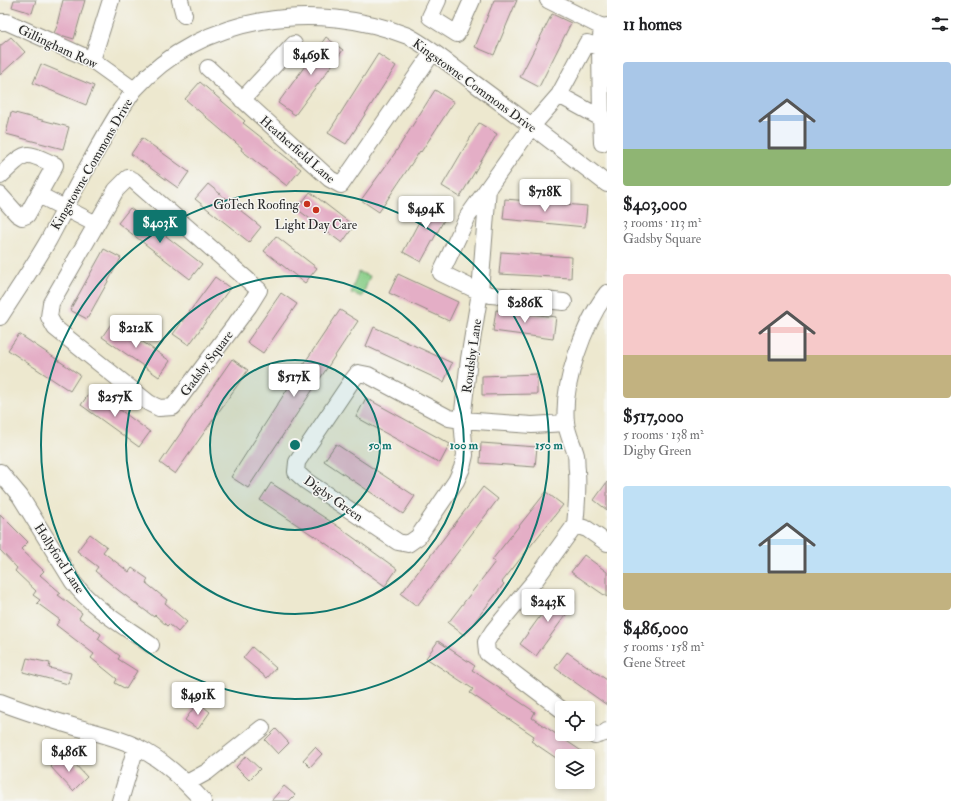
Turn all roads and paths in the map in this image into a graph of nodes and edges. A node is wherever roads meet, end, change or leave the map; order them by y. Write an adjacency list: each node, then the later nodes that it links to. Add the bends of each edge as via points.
1 (112, 0): 11 (street)
2 (438, 0): 3 (street, via 430,17 457,34)
3 (472, 0)
4 (548, 0): 7 (street)
5 (312, 6): 10 (street, Kingstowne Commons Drive, via 372,22 408,36); 13 (street, Kingstowne Commons Drive, via 295,13 255,18 220,30 174,55)
6 (0, 22): 11 (street, Gillingham Row, via 7,22)
7 (604, 27): 9 (street)
8 (294, 44): 15 (street)
9 (600, 47): 14 (street, via 587,42); 16 (street)
10 (433, 52): 15 (street, Heatherfield Lane, via 341,185 330,179); 17 (street, Kingstowne Commons Drive)
11 (92, 60): 13 (street, Gillingham Row)
12 (208, 68): 15 (street, Heatherfield Lane)
13 (134, 90): 24 (street, Kingstowne Commons Drive, via 111,124)
14 (559, 95): 16 (street); 17 (street)
15 (242, 100)
16 (601, 118): 18 (street)
17 (532, 126): 20 (street, Kingstowne Commons Drive); 21 (street)
18 (602, 143)
19 (0, 176): 23 (street, via 26,155 55,165)
20 (607, 184)
21 (488, 188): 26 (street, Roudsby Lane); 26 (street, via 468,216 441,273)
22 (0, 195): 23 (street, via 22,217 27,215)
23 (39, 195): 24 (street)
24 (65, 208): 25 (street); 29 (street, Kingstowne Commons Drive)
25 (96, 224): 25 (street, Gadsby Square, via 52,303 49,317 55,328 149,403 159,408 173,406 259,290 133,180 128,178 116,190)
26 (480, 292): 28 (street); 30 (street, Roudsby Lane)
27 (607, 293): 31 (street, via 589,322 578,348 566,401)
28 (564, 302)
29 (0, 317)
30 (462, 420): 30 (street, Digby Green, via 465,454 462,468 456,481 418,536 408,544 398,542 296,472 297,462 358,373 368,375 449,418); 31 (street, Digby Green, via 532,425)
31 (566, 422): 33 (street, via 576,456 578,491)
32 (0, 472): 35 (street, Hollyford Lane, via 20,496 80,592)
33 (575, 525): 34 (street, via 587,529); 37 (street, via 486,642 487,653)
34 (607, 543)
35 (151, 645)
36 (0, 702): 41 (street)
37 (555, 705)
38 (262, 728): 42 (street, via 207,772)
39 (607, 731): 40 (street)
40 (595, 736)
41 (136, 747): 42 (street, via 164,764); 43 (street)
42 (187, 783): 44 (street)
43 (120, 801)
44 (203, 801)

